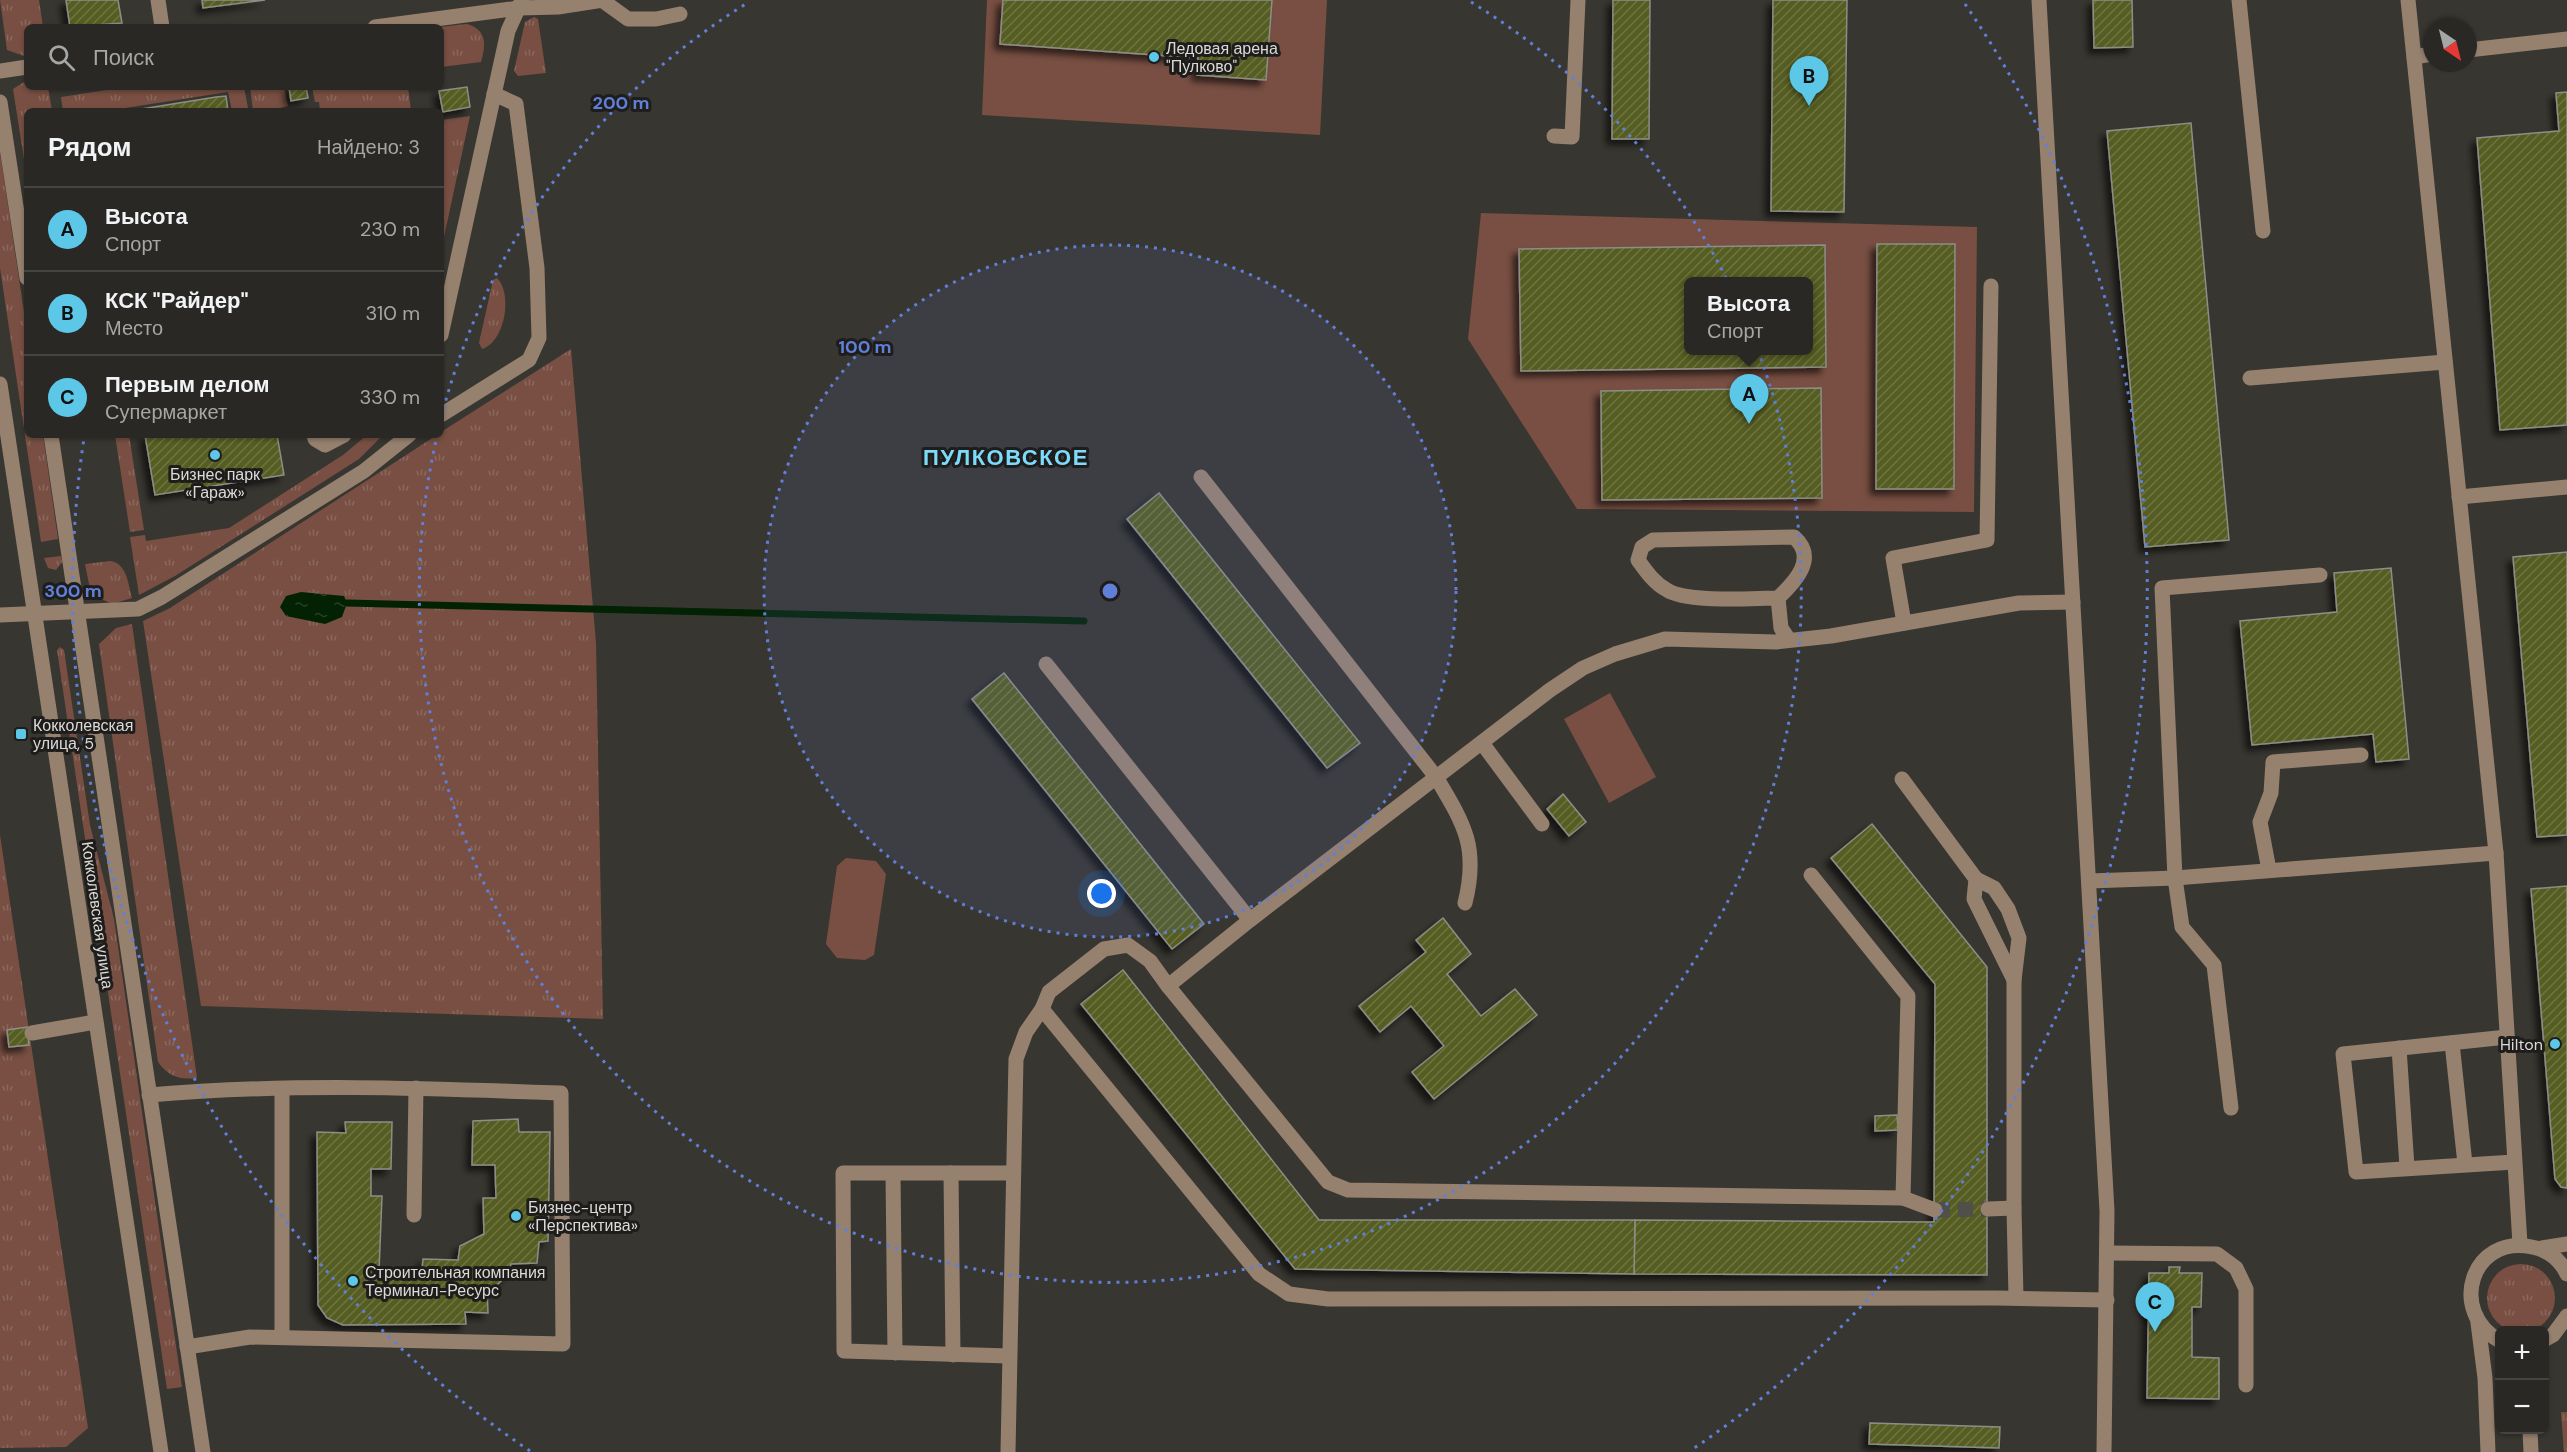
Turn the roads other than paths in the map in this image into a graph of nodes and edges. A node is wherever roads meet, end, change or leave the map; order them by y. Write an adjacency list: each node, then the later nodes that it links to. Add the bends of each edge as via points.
1 (158, 0): 9 (street)
2 (603, 0): 7 (street, via 558,8); 8 (street, via 628,19)
3 (1578, 0): 19 (street, via 1572,136)
4 (2039, 0): 37 (street)
5 (2239, 0): 20 (street)
6 (2408, 0): 14 (street)
7 (520, 4): 10 (street); 17 (street, via 508,31)
8 (680, 14)
9 (162, 24)
10 (394, 24)
11 (2567, 39): 12 (street)
12 (2477, 49)
13 (2423, 56): 14 (street)
14 (2414, 57): 24 (street)
15 (24, 67): 16 (street)
16 (0, 71)
17 (494, 94): 23 (street); 27 (street, via 516,104 537,268 539,338 529,360)
18 (0, 102): 21 (street)
19 (1554, 136)
20 (2263, 231)
21 (24, 258)
22 (1991, 286): 41 (street, via 1987,540 1893,558)
23 (444, 319)
24 (2445, 362): 25 (street); 34 (street)
25 (2250, 378)
26 (0, 384): 38 (street, Кокколевская улица)
27 (444, 413)
28 (51, 438): 39 (street, Кокколевская улица)
29 (315, 438): 30 (street, via 325,445)
30 (338, 438)
31 (405, 438): 39 (street, via 364,471 162,597 138,609)
32 (1201, 477): 46 (street)
33 (2567, 487): 34 (street)
34 (2459, 497): 49 (street)
35 (2320, 575): 52 (street, via 2162,588)
36 (1778, 598): 36 (street, via 1797,580 1805,558 1801,543 1794,537 1653,540 1642,547 1638,560 1667,591 1684,597); 42 (street, via 1781,628)
37 (2073, 602): 41 (street, via 2019,603); 54 (street)
38 (35, 614): 39 (street); 40 (street); 60 (street, Кокколевская улица)
39 (78, 614): 67 (street, Кокколевская улица)
40 (0, 615)
41 (1904, 623): 42 (street)
42 (1789, 640): 44 (street, via 1665,639 1615,654 1583,668)
43 (1046, 664): 56 (street)
44 (1482, 743): 46 (street); 48 (street)
45 (2361, 755): 50 (street, via 2273,762 2271,794 2260,822)
46 (1436, 777): 55 (street, via 1460,818 1469,844 1472,876); 56 (street)
47 (1902, 779): 53 (street)
48 (1542, 824)
49 (2496, 853): 50 (street); 62 (street)
50 (2269, 870): 52 (street)
51 (1811, 875): 75 (street, via 1908,996)
52 (2175, 878): 54 (street); 68 (street, via 2181,927 2214,965)
53 (1976, 879): 57 (street, via 1974,899); 57 (street, via 1995,888 2019,938)
54 (2088, 881): 83 (street)
55 (1465, 903)
56 (1250, 920): 58 (street)
57 (2014, 980): 76 (street)
58 (1168, 986): 59 (street, via 1150,961 1128,945 1104,949 1049,992); 75 (street, via 1328,1182 1348,1190)
59 (1042, 1009): 73 (street, via 1026,1032 1016,1059); 85 (street, via 1259,1274 1289,1294 1328,1299)
60 (95, 1022): 61 (street); 100 (street, Кокколевская улица)
61 (32, 1033)
62 (2507, 1037): 63 (street); 69 (street)
63 (2452, 1043): 64 (street); 70 (street)
64 (2399, 1048): 71 (street); 71 (street, via 2343,1054 2356,1172)
65 (416, 1088): 66 (street); 79 (street); 89 (street, via 561,1093 563,1344)
66 (282, 1090): 67 (street, via 213,1089); 89 (street)
67 (149, 1095): 94 (street, Кокколевская улица)
68 (2231, 1108)
69 (2514, 1162): 70 (street); 80 (street)
70 (2465, 1164): 71 (street)
71 (2407, 1167)
72 (951, 1173): 73 (street); 74 (street); 96 (street)
73 (1013, 1173): 97 (street)
74 (893, 1174): 95 (street); 95 (street, via 843,1173 844,1351)
75 (1903, 1198): 78 (street)
76 (2014, 1208): 77 (street); 85 (street)
77 (1988, 1209)
78 (1935, 1210)
79 (414, 1215)
80 (2520, 1244): 82 (street); 88 (street, via 2505,1247 2480,1264 2470,1293)
81 (2567, 1244): 82 (street)
82 (2542, 1248): 84 (street, via 2554,1256)
83 (2108, 1253): 86 (street); 98 (street, via 2217,1254 2236,1268 2246,1289)
84 (2567, 1274)
85 (2016, 1298): 86 (street)
86 (2108, 1300): 103 (street)
87 (2567, 1316): 90 (street)
88 (2478, 1323): 92 (street); 104 (street)
89 (282, 1337): 94 (street, via 250,1337)
90 (2549, 1338)
91 (2567, 1338): 93 (street)
92 (2495, 1339)
93 (2549, 1340)
94 (187, 1347): 101 (street, Кокколевская улица)
95 (895, 1353): 96 (street)
96 (953, 1354): 97 (street)
97 (1009, 1356): 102 (street)
98 (2246, 1385)
99 (2530, 1434): 105 (street)
100 (161, 1452)
101 (203, 1452)
102 (1008, 1452)
103 (2104, 1452)
104 (2488, 1452)
105 (2531, 1452)

